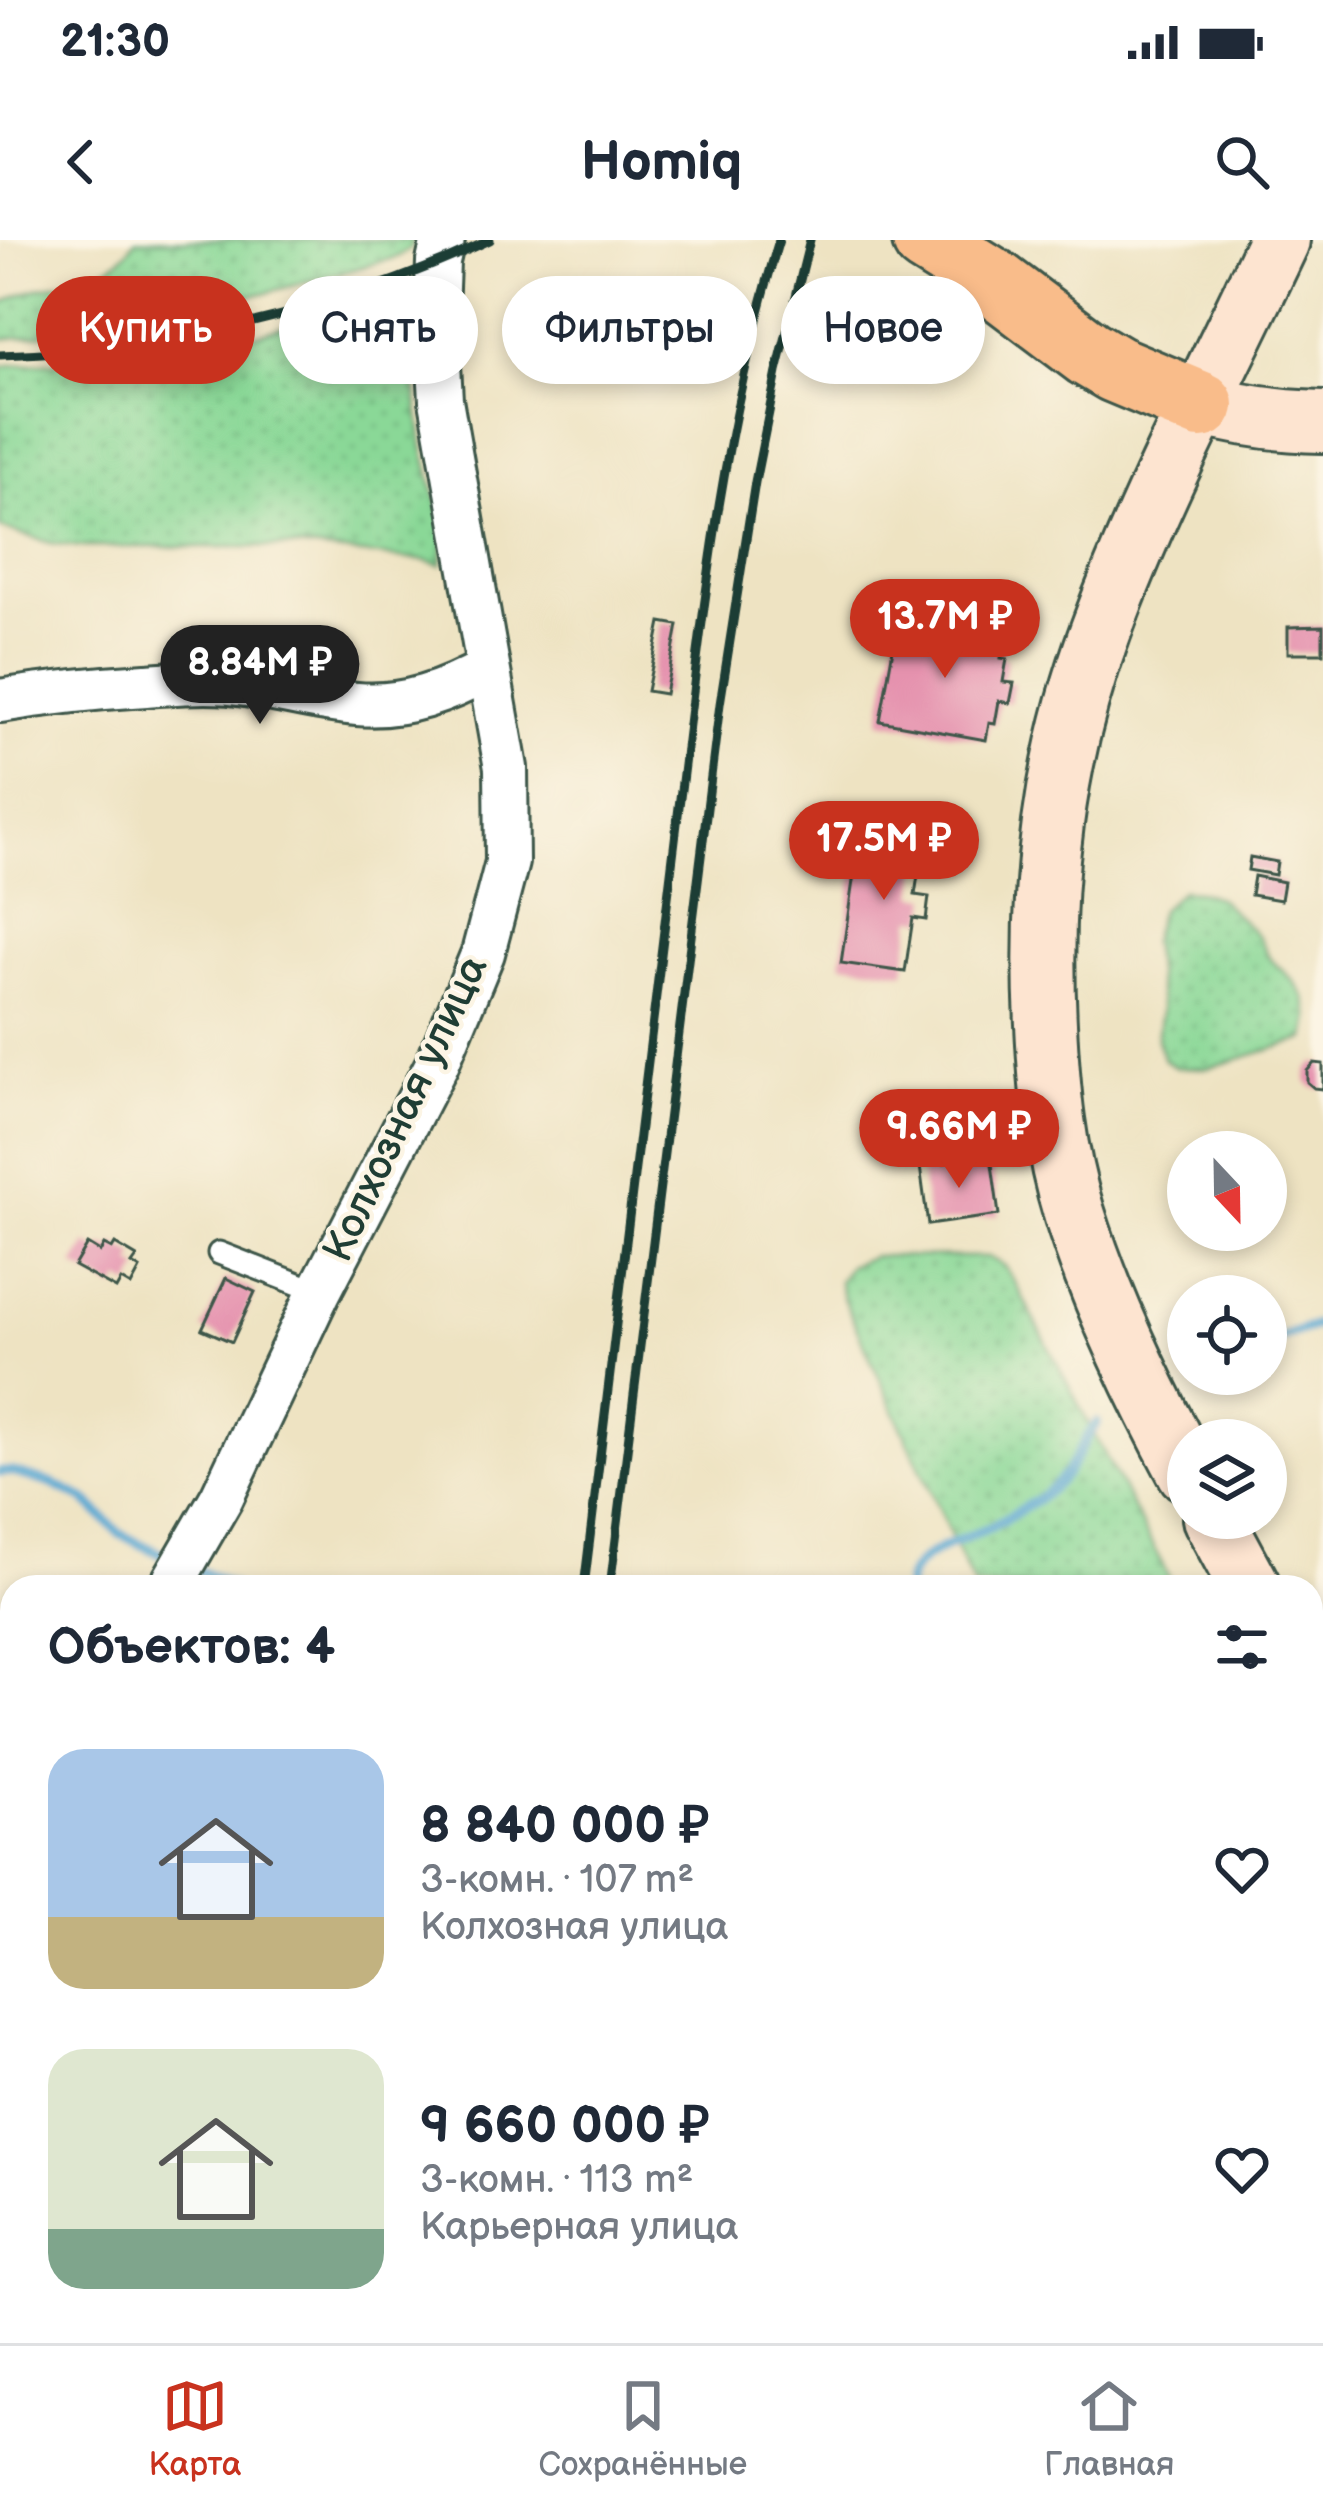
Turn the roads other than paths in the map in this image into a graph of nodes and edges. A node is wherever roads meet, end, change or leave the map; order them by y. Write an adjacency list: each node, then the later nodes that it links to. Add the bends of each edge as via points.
1 (443, 240): 6 (street, Колхозная улица, via 436,312 441,400)
2 (926, 240): 4 (main road, via 1088,353)
3 (1280, 240): 4 (main road)
4 (1201, 406): 5 (main road); 10 (main road, via 1088,666 1045,886 1060,1154 1074,1212)
5 (1323, 422)
6 (488, 669): 7 (street, via 400,702 357,704 190,682); 9 (street, Колхозная улица, via 508,818 507,862 483,953 437,1064)
7 (0, 701)
8 (219, 1252): 9 (lane)
9 (319, 1292): 12 (street, Колхозная улица)
10 (1167, 1429)
11 (1224, 1539): 13 (main road)
12 (177, 1575)
13 (1244, 1575)

